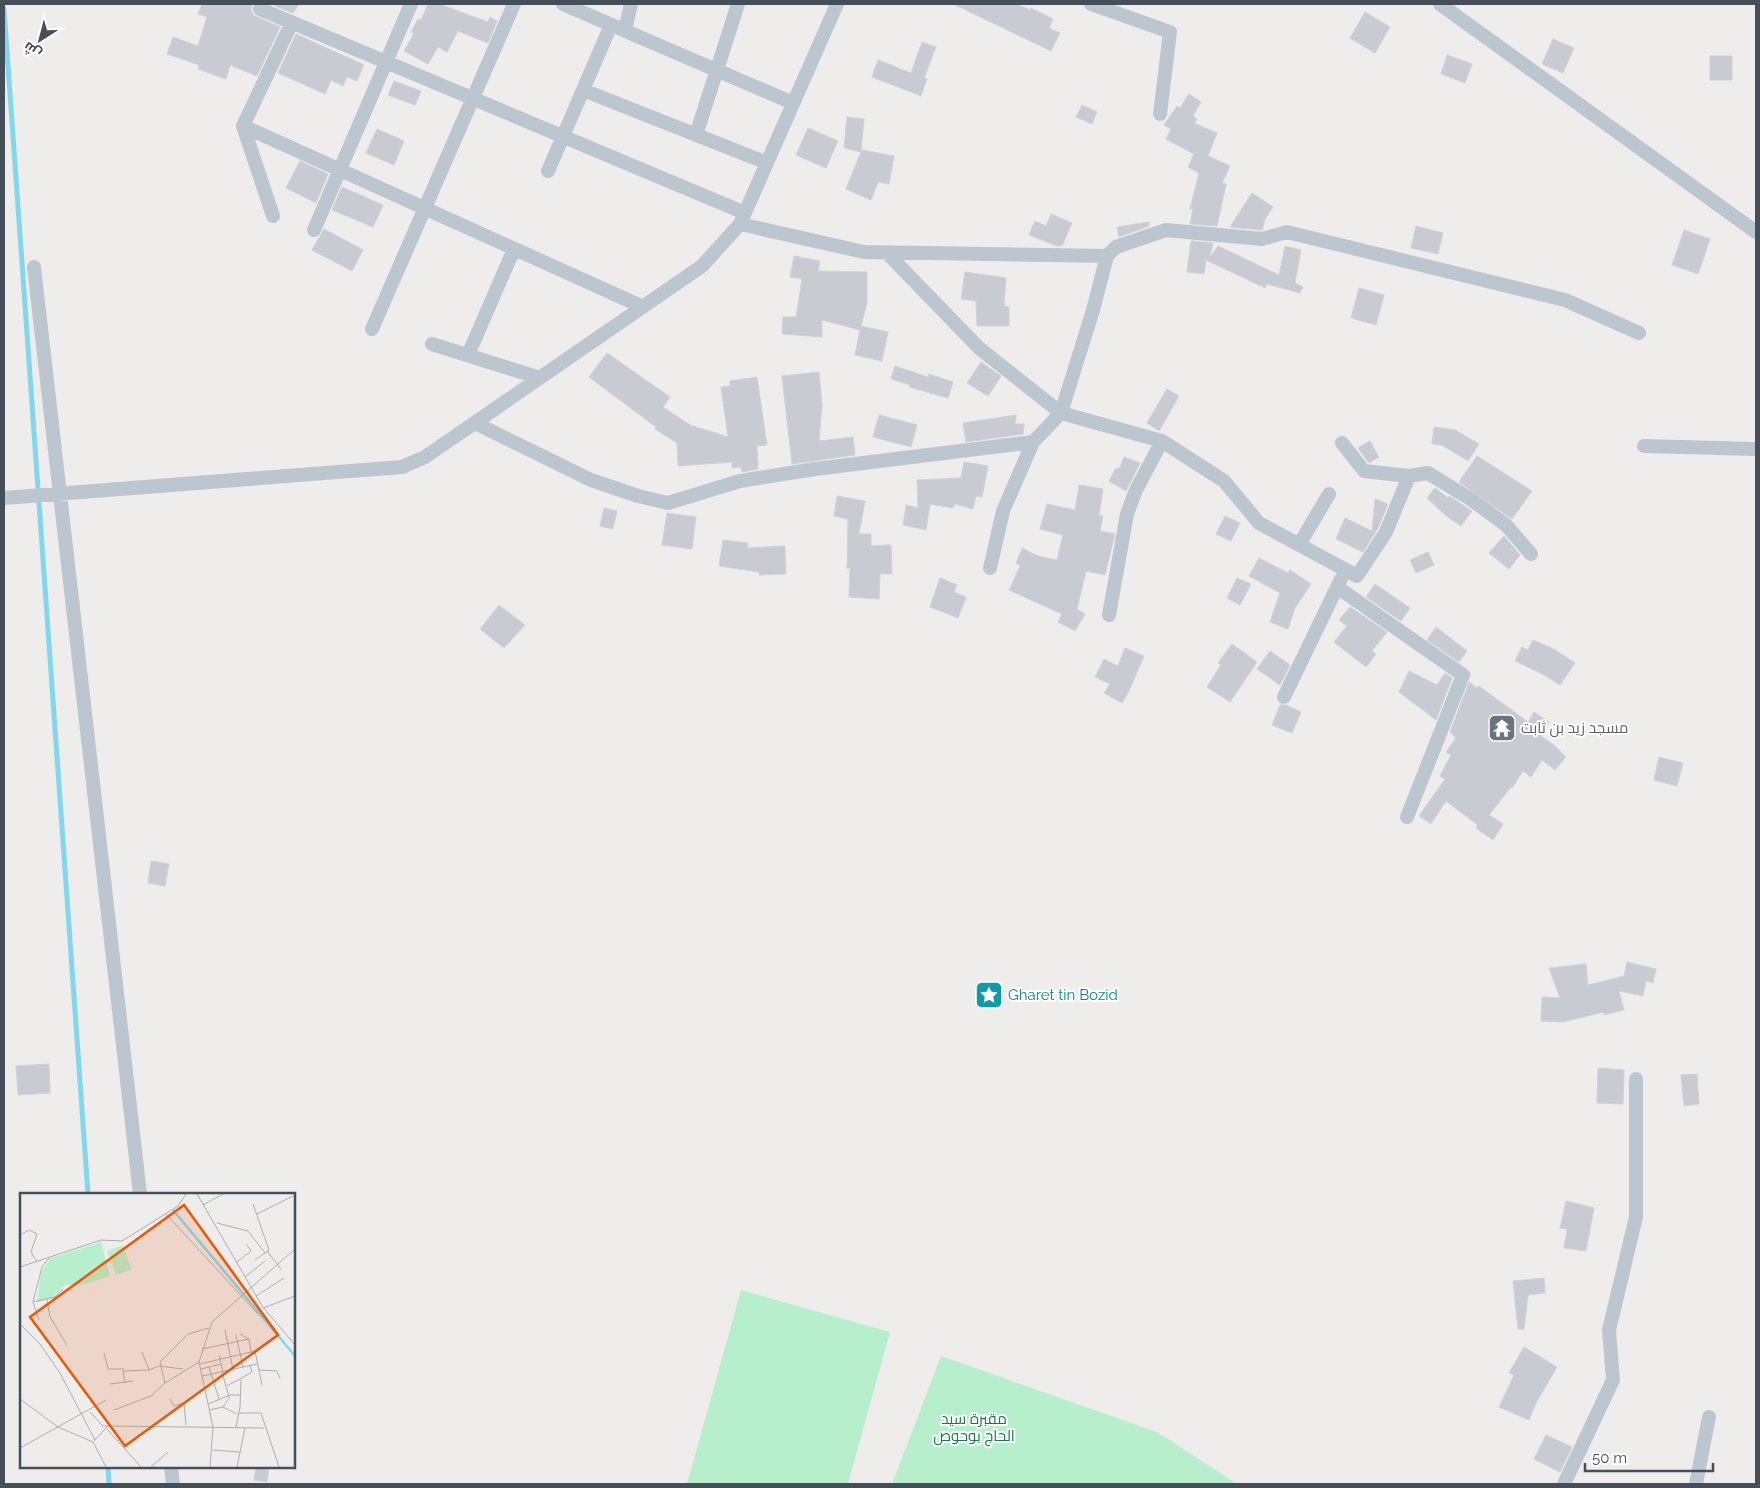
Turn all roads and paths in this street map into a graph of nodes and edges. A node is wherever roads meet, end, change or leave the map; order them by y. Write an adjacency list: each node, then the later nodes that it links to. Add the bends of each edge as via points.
1 (262, 4): 10 (street, via 260,9)
2 (411, 4): 13 (street)
3 (514, 4): 16 (street)
4 (563, 4): 11 (street)
5 (631, 4): 12 (street)
6 (738, 4): 14 (street)
7 (837, 4): 17 (street)
8 (1091, 4): 18 (street, via 1170,32)
9 (1440, 4): 29 (street)
10 (292, 22): 13 (street); 19 (street)
11 (612, 25): 12 (street); 15 (street)
12 (625, 30): 14 (street)
13 (386, 62): 16 (street); 23 (street)
14 (717, 70): 17 (street); 20 (street)
15 (583, 90): 20 (street); 21 (street)
16 (473, 99): 21 (street); 25 (street)
17 (793, 103): 22 (street)
18 (1160, 114)
19 (243, 126): 23 (street); 26 (street)
20 (696, 135): 22 (street)
21 (563, 137): 24 (street); 27 (street)
22 (767, 163): 27 (street)
23 (339, 170): 25 (street); 28 (street)
24 (548, 171)
25 (425, 208): 30 (street); 35 (street)
26 (273, 216)
27 (743, 219): 31 (street, via 864,252); 34 (street, via 702,266)
28 (314, 230)
29 (1756, 232)
30 (514, 249): 34 (street); 38 (street)
31 (887, 253): 32 (street); 40 (street, via 979,348)
32 (1107, 256): 36 (street, via 1116,247 1166,230 1262,239 1287,232 1565,300); 40 (street)
33 (34, 267): 48 (street)
34 (643, 307): 39 (street)
35 (372, 329)
36 (1640, 333)
37 (432, 344): 38 (street)
38 (468, 355): 39 (street)
39 (540, 378): 41 (street)
40 (1062, 413): 42 (street); 43 (street)
41 (475, 423): 43 (street, via 591,480 668,503 740,481); 48 (street, via 425,457 402,468)
42 (1162, 441): 51 (street, via 1224,481 1259,523); 56 (street, via 1127,514)
43 (1033, 442): 53 (street, via 1003,511)
44 (1342, 442): 47 (street, via 1364,471)
45 (1644, 446): 46 (street)
46 (1756, 449)
47 (1409, 476): 52 (street, via 1428,472 1472,500 1506,525); 54 (street, via 1386,532 1357,576)
48 (59, 493): 50 (street); 60 (street)
49 (1329, 494): 51 (street)
50 (4, 498)
51 (1300, 545): 54 (street)
52 (1530, 554)
53 (990, 568)
54 (1346, 570): 55 (street)
55 (1338, 587): 57 (street); 58 (street, via 1463,675)
56 (1109, 615)
57 (1284, 697)
58 (1406, 817)
59 (1636, 1079): 64 (street, via 1636,1217 1609,1330 1613,1380)
60 (140, 1193)
61 (1709, 1417): 65 (street)
62 (171, 1468): 63 (street)
63 (173, 1484)
64 (1564, 1484)
65 (1696, 1484)

